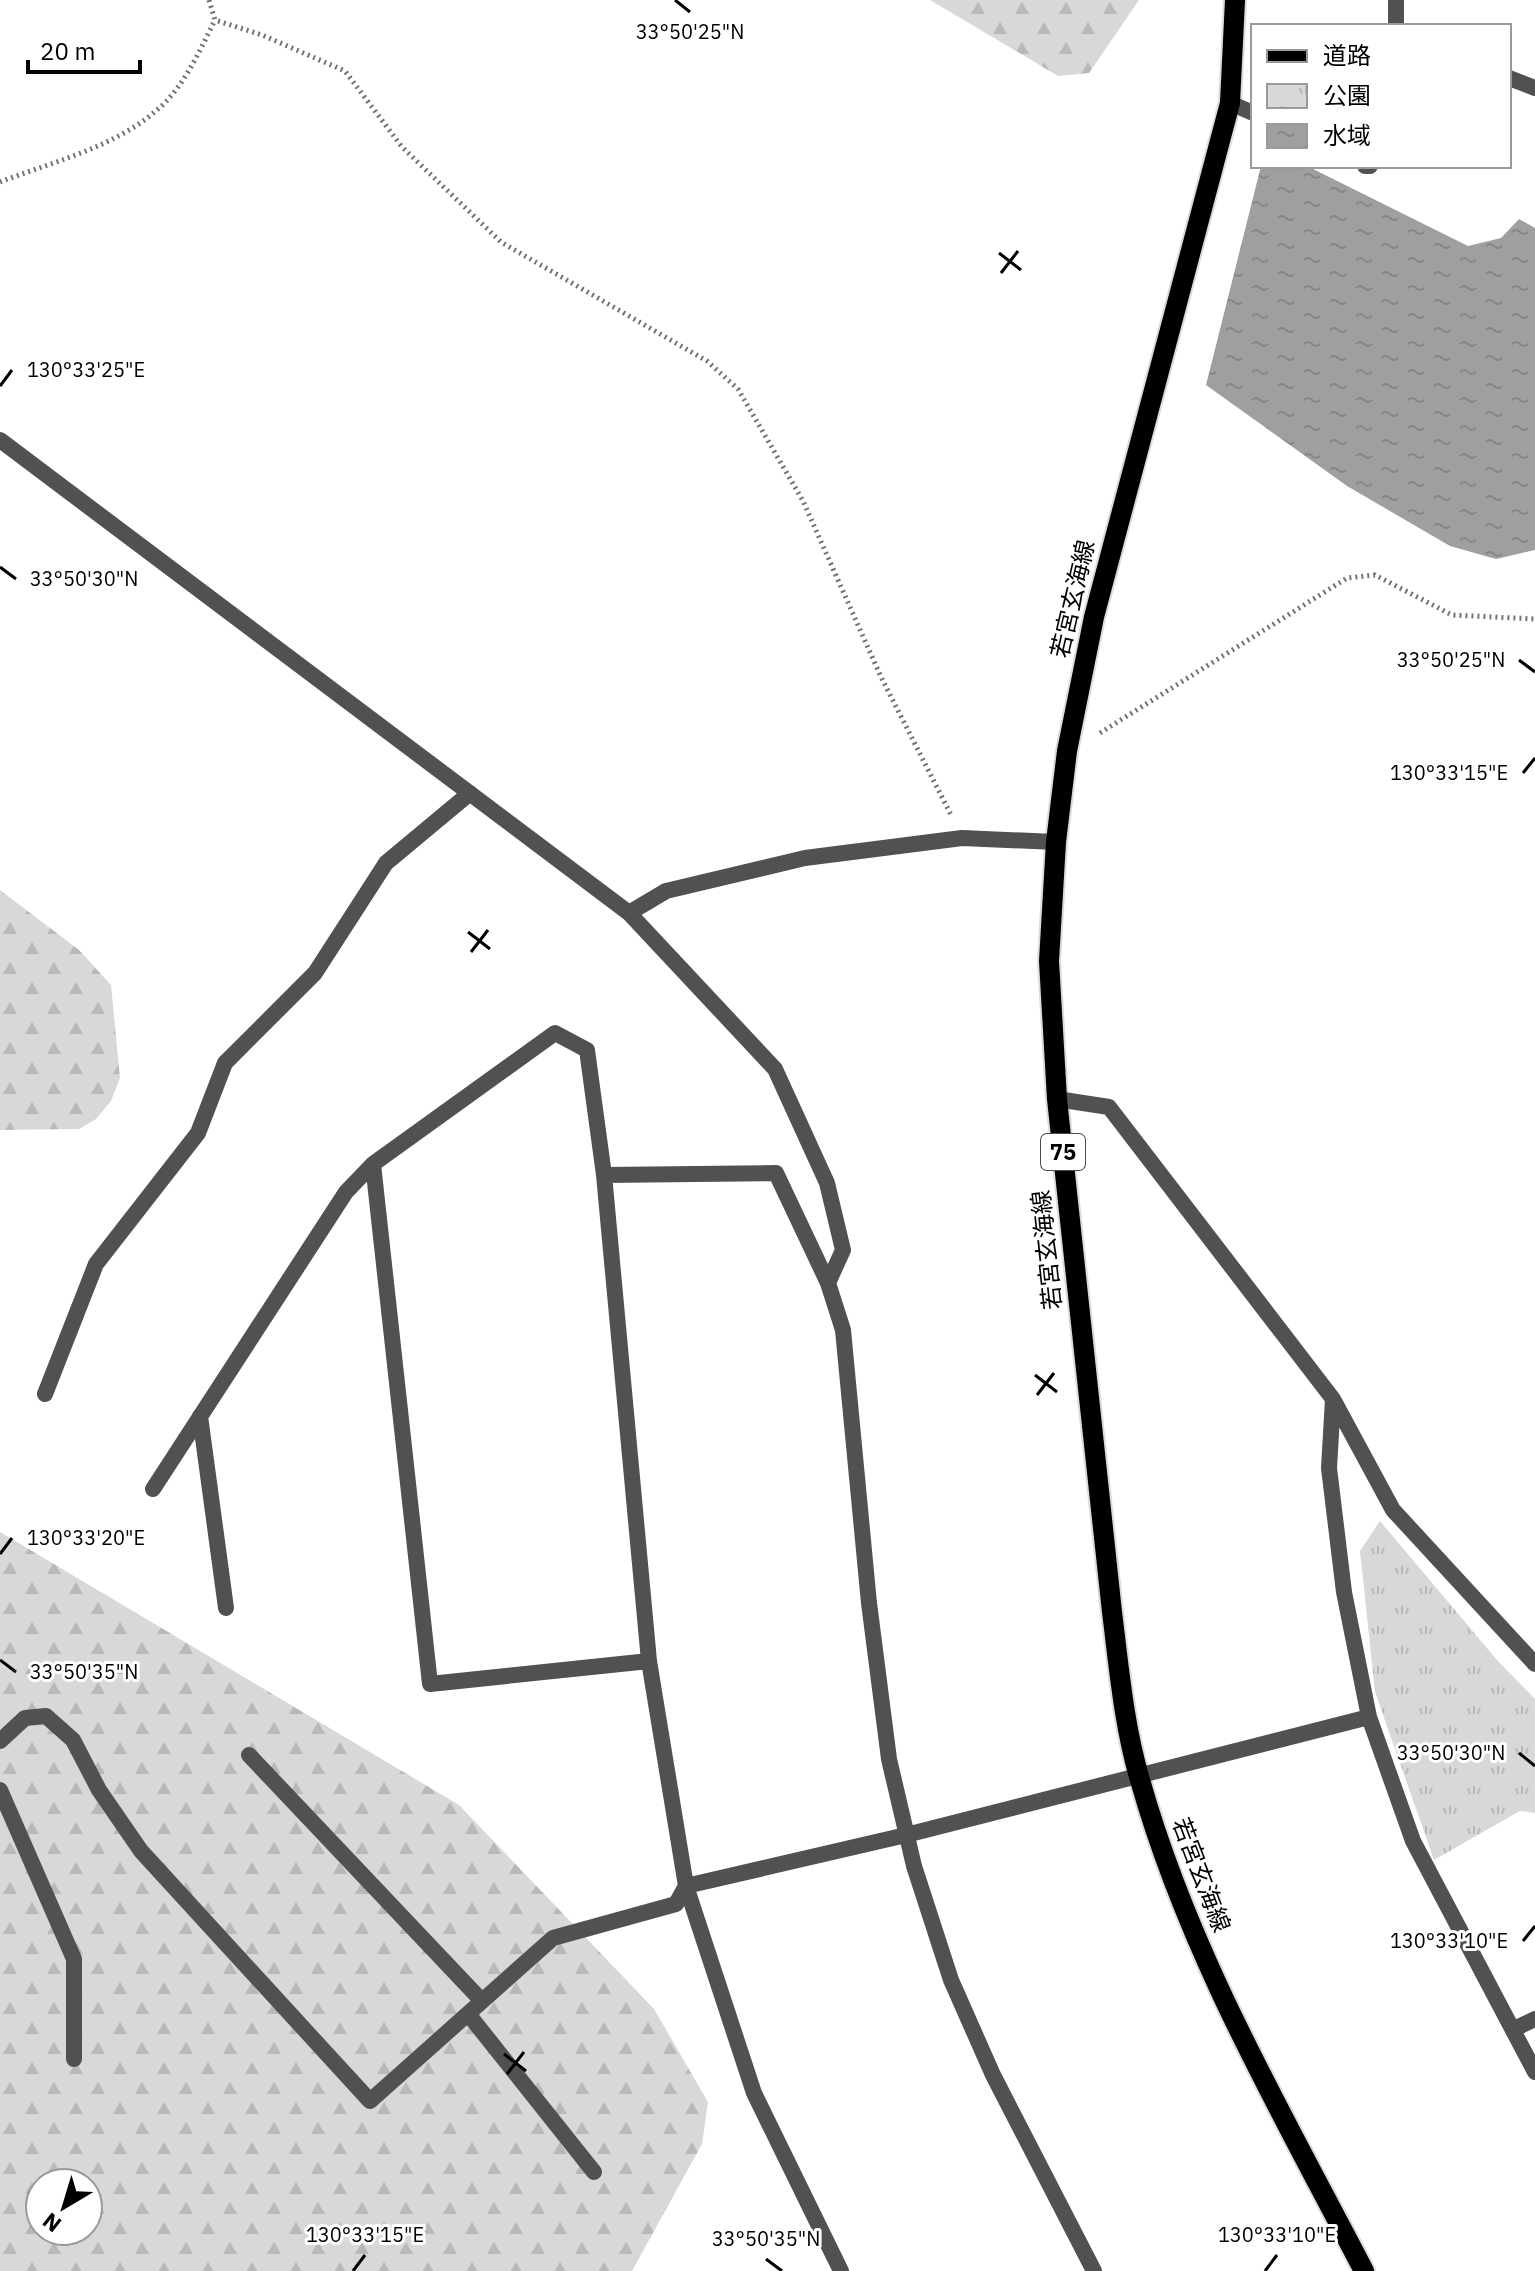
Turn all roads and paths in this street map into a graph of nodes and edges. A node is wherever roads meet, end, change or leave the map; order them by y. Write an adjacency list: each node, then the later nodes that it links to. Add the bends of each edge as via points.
1 (209, 0): 4 (path)
2 (1235, 0): 8 (main road, 若宮玄海線 / 75)
3 (1396, 0): 5 (street)
4 (215, 20): 10 (path, via 159,109 117,136); 15 (path, via 345,71 402,147 501,242 707,361 738,389 803,501 881,677)
5 (1396, 24)
6 (1511, 79): 7 (street)
7 (1535, 88)
8 (1230, 103): 9 (street); 13 (main road, 若宮玄海線 / 75, via 1094,617)
9 (1251, 112)
10 (0, 182)
11 (0, 440): 14 (street)
12 (1535, 619): 13 (path, via 1452,615 1375,575 1347,578 1129,718)
13 (1067, 751): 16 (main road, 若宮玄海線 / 75)
14 (470, 793): 17 (street); 22 (street, via 386,863 315,973 225,1063 198,1133 96,1264)
15 (962, 838): 16 (street); 17 (street, via 805,858 666,891)
16 (1056, 842): 18 (main road, 若宮玄海線 / 75, via 1049,961)
17 (629, 913): 21 (street, via 775,1069 827,1183 843,1250)
18 (1057, 1099): 23 (street, via 1109,1107); 32 (main road, 若宮玄海線 / 75, via 1122,1697)
19 (373, 1164): 20 (street, via 555,1033 587,1050); 24 (street, via 346,1192); 27 (street, via 430,1684)
20 (604, 1175): 21 (street, via 776,1173); 27 (street)
21 (828, 1283): 34 (street, via 843,1330 869,1603 889,1759)
22 (45, 1394)
23 (1333, 1399): 28 (street, via 1393,1510); 29 (street, via 1329,1468 1344,1592)
24 (200, 1416): 25 (street); 26 (street)
25 (153, 1489)
26 (226, 1608)
27 (649, 1661): 35 (street)
28 (1535, 1664)
29 (1369, 1717): 32 (street); 39 (street, via 1413,1841)
30 (0, 1741): 37 (street, via 25,1718 46,1716 73,1740 141,1851 370,2101)
31 (249, 1755): 36 (street)
32 (1139, 1777): 34 (street); 45 (main road, 若宮玄海線 / 75, via 1186,1918)
33 (0, 1790): 40 (street, via 74,1959)
34 (906, 1835): 35 (street); 44 (street, via 951,1980 993,2075)
35 (686, 1886): 36 (street, via 676,1904 553,1938); 43 (street, via 754,2093)
36 (481, 2000): 37 (street)
37 (469, 2015): 42 (street)
38 (1535, 2019): 39 (street)
39 (1514, 2029): 41 (street)
40 (74, 2059)
41 (1535, 2072)
42 (594, 2172)
43 (841, 2271)
44 (1094, 2271)
45 (1364, 2271)

